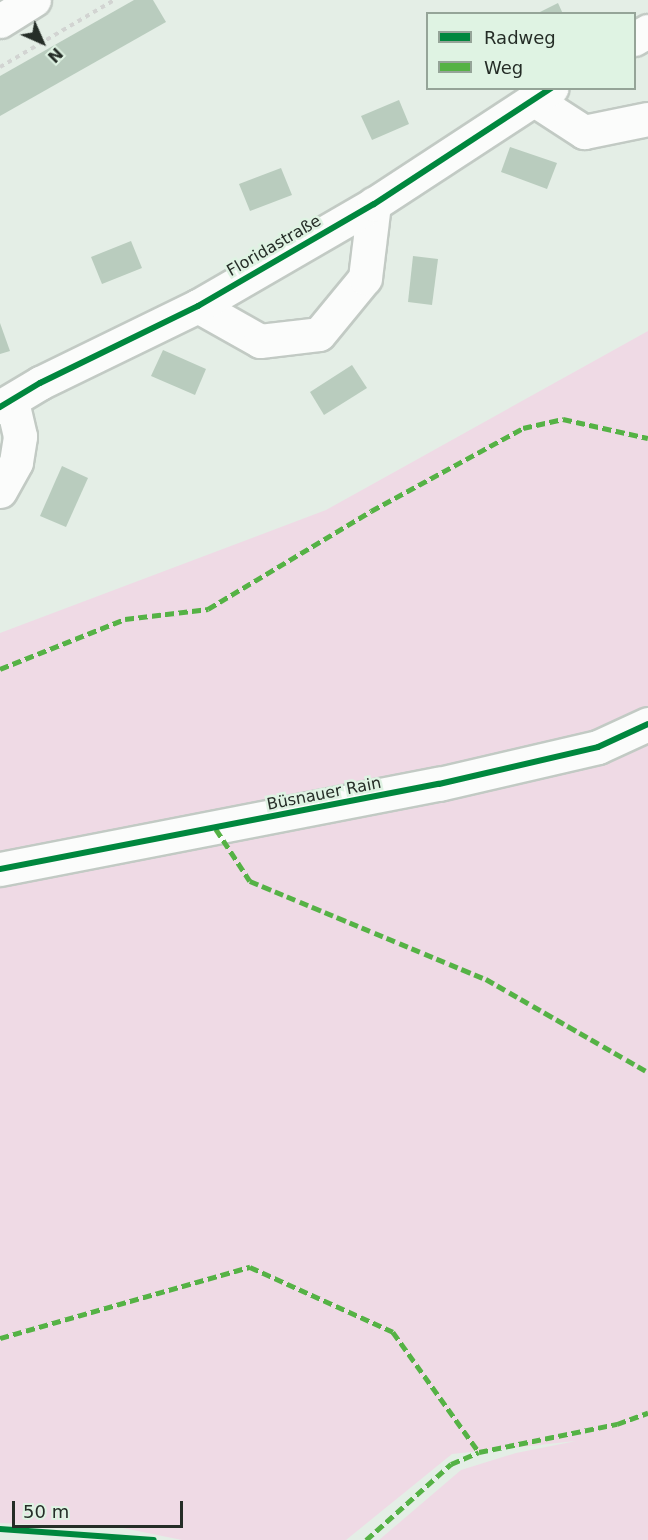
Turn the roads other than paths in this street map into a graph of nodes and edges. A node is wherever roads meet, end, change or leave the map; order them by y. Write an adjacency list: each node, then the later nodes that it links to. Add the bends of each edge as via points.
1 (34, 0): 2 (street)
2 (0, 21)
3 (542, 94): 4 (street, Floridastraße, via 584,132); 5 (street, Floridastraße)
4 (648, 119)
5 (374, 204): 6 (street, Floridastraße); 6 (street, via 365,278 319,334 260,340)
6 (198, 306): 7 (street, Floridastraße, via 40,383)
7 (6, 404): 8 (street, Floridastraße, via 20,436 16,462)
8 (0, 491)
9 (648, 724): 10 (street, Büsnauer Rain, via 598,747 439,784)
10 (0, 869)

